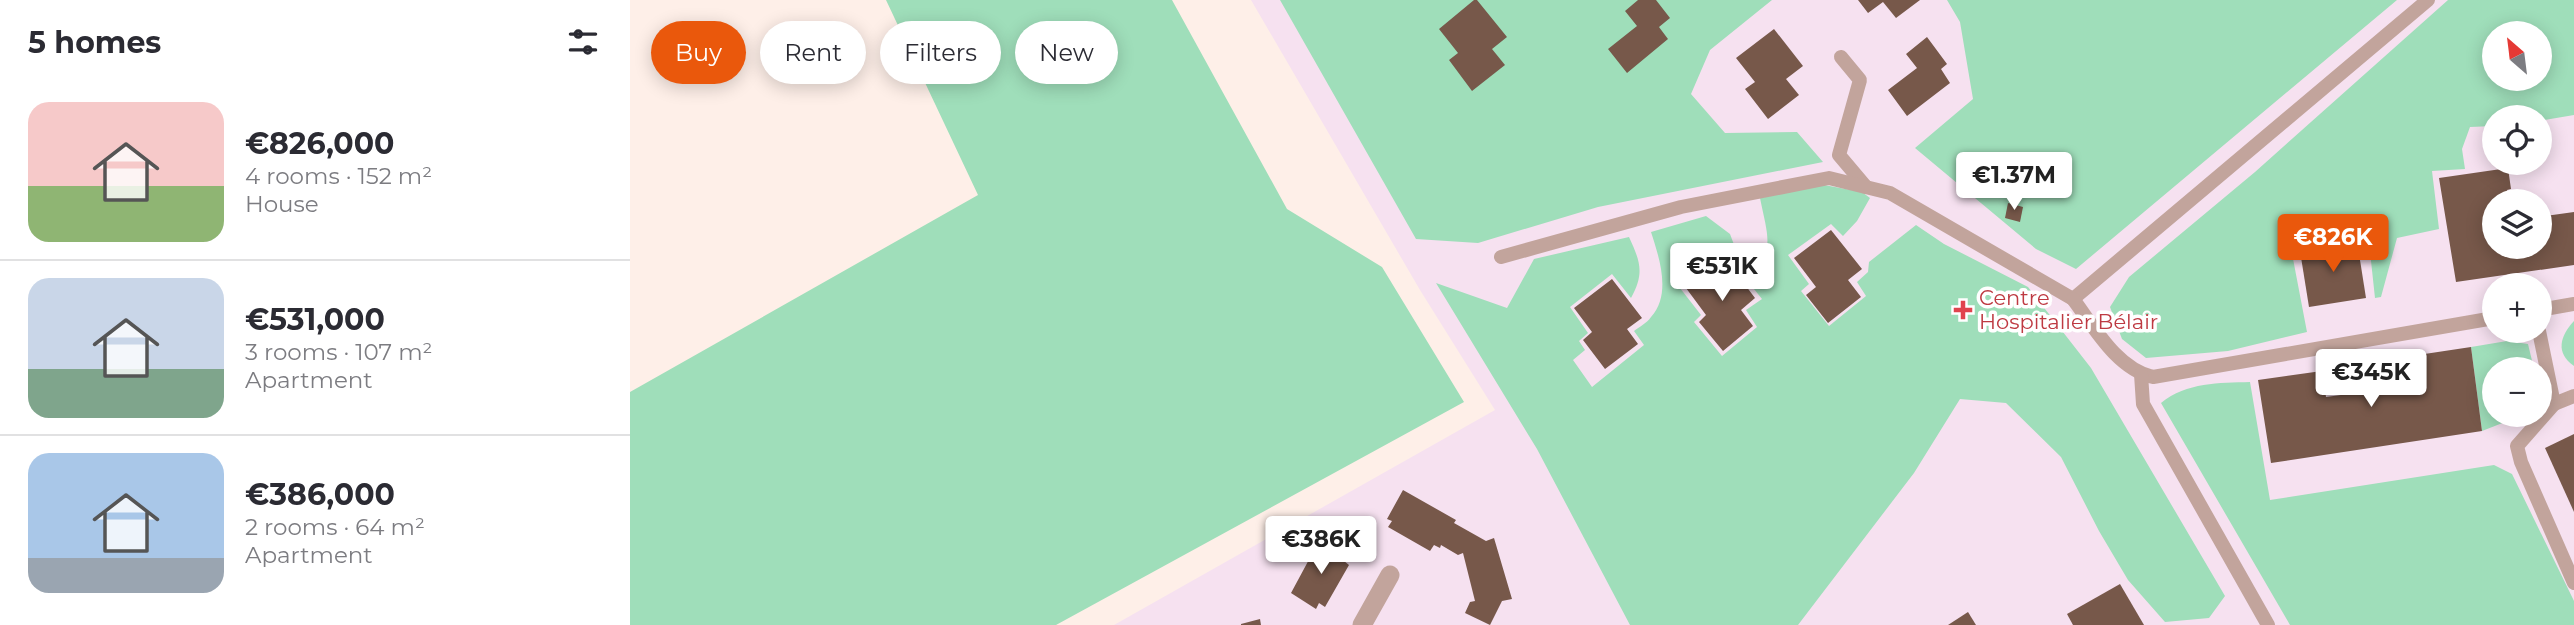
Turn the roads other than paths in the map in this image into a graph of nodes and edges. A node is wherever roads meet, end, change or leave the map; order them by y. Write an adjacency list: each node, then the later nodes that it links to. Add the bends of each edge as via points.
1 (2428, 0): 5 (lane)
2 (1841, 57): 3 (lane, via 1860,80 1839,155)
3 (1866, 187): 4 (lane, via 1829,178 1681,207); 5 (lane, via 1890,192)
4 (1501, 257)
5 (2073, 299): 10 (lane, via 2108,347)
6 (2574, 304): 7 (lane)
7 (2552, 308)
8 (2482, 320): 10 (lane, via 2153,377)
9 (2541, 343): 12 (lane)
10 (2141, 374): 16 (lane, via 2143,404)
11 (2574, 396): 12 (lane)
12 (2554, 404): 14 (lane, via 2517,446)
13 (1391, 575): 15 (street)
14 (2574, 583)
15 (1362, 625)
16 (2269, 625)

